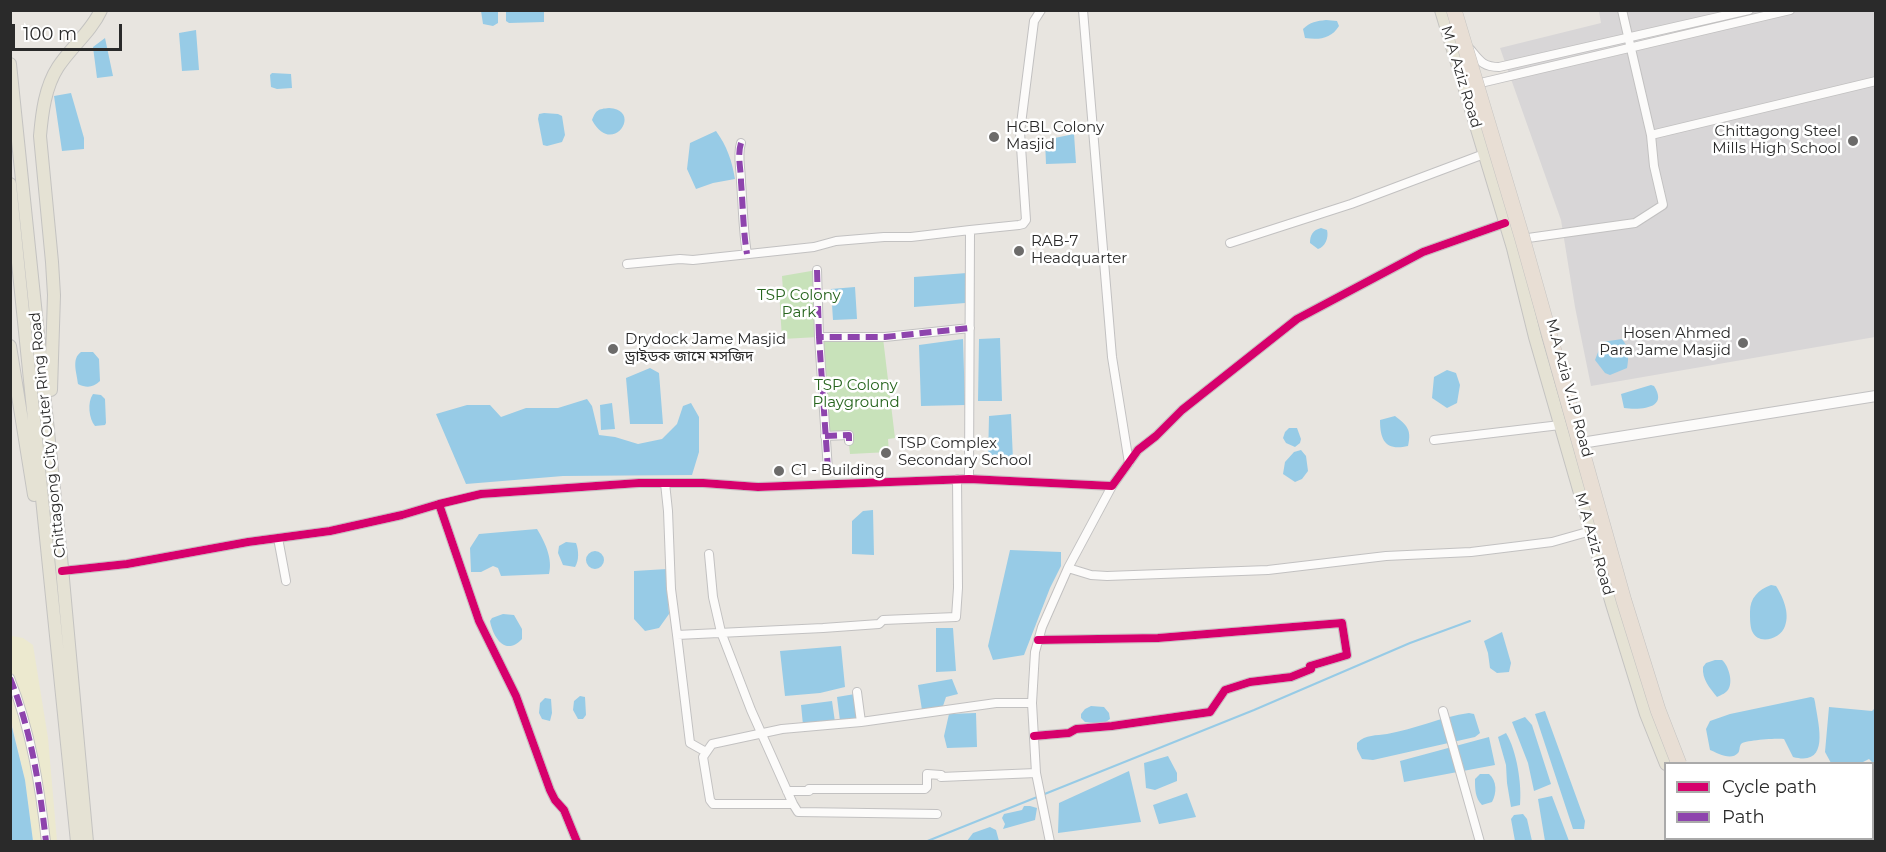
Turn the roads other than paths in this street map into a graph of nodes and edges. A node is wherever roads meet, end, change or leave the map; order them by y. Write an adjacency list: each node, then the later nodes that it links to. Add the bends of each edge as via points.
1 (101, 10): 48 (main road, via 58,67 45,103 40,136 54,295 50,379)
2 (1041, 10): 22 (street, via 1034,21 1020,132 1026,220 1018,225)
3 (1083, 10): 38 (street, via 1110,337)
4 (1441, 10): 16 (main road, M A Aziz Road)
5 (1446, 10): 64 (highway, via 1627,639)
6 (1454, 10): 66 (highway, bridge, via 1621,591)
7 (1459, 10): 12 (main road, M.A Azia V.I.P Road)
8 (1622, 10): 11 (street)
9 (1749, 10): 11 (street)
10 (1790, 10): 11 (street)
11 (1630, 42): 12 (street, via 1499,67 1480,62); 15 (street); 17 (street)
12 (1470, 49): 15 (main road, M.A Azia V.I.P Road)
13 (10, 64): 48 (main road, Chittagong City Outer Ring Road)
14 (1875, 81): 17 (street)
15 (1481, 82): 16 (street); 23 (main road, M.A Azia V.I.P Road)
16 (1464, 87): 19 (main road, M A Aziz Road)
17 (1651, 135): 23 (street, via 1663,205 1635,223)
18 (741, 143): 25 (street, via 738,155)
19 (1484, 154): 21 (main road, M A Aziz Road); 24 (street, via 1351,204)
20 (10, 183): 52 (main road, Chittagong City Outer Ring Road)
21 (1505, 223): 32 (main road, M A Aziz Road); 38 (street, via 1423,252 1297,320 1182,410)
22 (970, 230): 25 (street, via 836,241); 28 (street)
23 (1528, 238): 36 (main road, M.A Azia V.I.P Road)
24 (1230, 243)
25 (747, 254): 26 (street)
26 (627, 264)
27 (817, 270): 29 (street)
28 (970, 328): 29 (street, via 885,337); 41 (street)
29 (819, 337): 33 (street)
30 (10, 346): 52 (main road)
31 (1875, 396): 36 (street)
32 (1560, 425): 34 (street); 37 (main road, M A Aziz Road)
33 (825, 435): 35 (street, via 849,435); 39 (street)
34 (1434, 440)
35 (849, 441)
36 (1584, 443): 37 (street); 67 (main road, M.A Azia V.I.P Road, via 1647,657)
37 (1566, 446): 45 (main road, M A Aziz Road)
38 (1129, 463): 43 (street)
39 (828, 470)
40 (957, 479): 41 (street); 42 (street, via 758,487); 53 (street, via 956,617)
41 (969, 479): 43 (street)
42 (665, 483): 44 (street, via 481,494); 54 (street)
43 (1112, 486): 49 (street)
44 (439, 504): 46 (street, via 351,526); 75 (street, via 479,621 516,696 550,790 564,810)
45 (1591, 531): 49 (street, via 1552,542 1471,552 1386,556 1268,570 1107,576); 65 (main road, M A Aziz Road, via 1637,687)
46 (278, 538): 50 (street, via 128,564); 51 (street)
47 (709, 555): 53 (street)
48 (61, 556): 50 (main road, Chittagong City Outer Ring Road)
49 (1068, 568): 55 (street)
50 (62, 571): 74 (main road, Chittagong City Outer Ring Road)
51 (286, 581)
52 (50, 582): 73 (main road, Chittagong City Outer Ring Road)
53 (721, 632): 54 (street); 61 (street)
54 (677, 635): 63 (street, via 690,743)
55 (1038, 640): 58 (street); 62 (street, via 1158,638 1342,623 1347,655 1310,666 1311,669 1291,677 1250,682 1225,690 1210,712)
56 (10, 678): 72 (street, via 38,776)
57 (857, 692): 60 (street)
58 (1032, 703): 60 (street, via 996,703); 62 (street)
59 (1443, 711): 77 (street)
60 (861, 722): 61 (street)
61 (761, 733): 63 (street, via 720,740); 69 (street)
62 (1034, 736): 68 (street)
63 (706, 752): 70 (street, via 703,758 713,804)
64 (1667, 762)
65 (1667, 762)
66 (1678, 762)
67 (1684, 762)
68 (1036, 773): 69 (street, via 941,777 927,774 925,789); 76 (street)
69 (787, 791): 70 (street)
70 (793, 804): 71 (street, via 798,812)
71 (937, 814)
72 (46, 842)
73 (77, 842)
74 (87, 842)
75 (577, 842)
76 (1050, 842)
77 (1480, 842)

